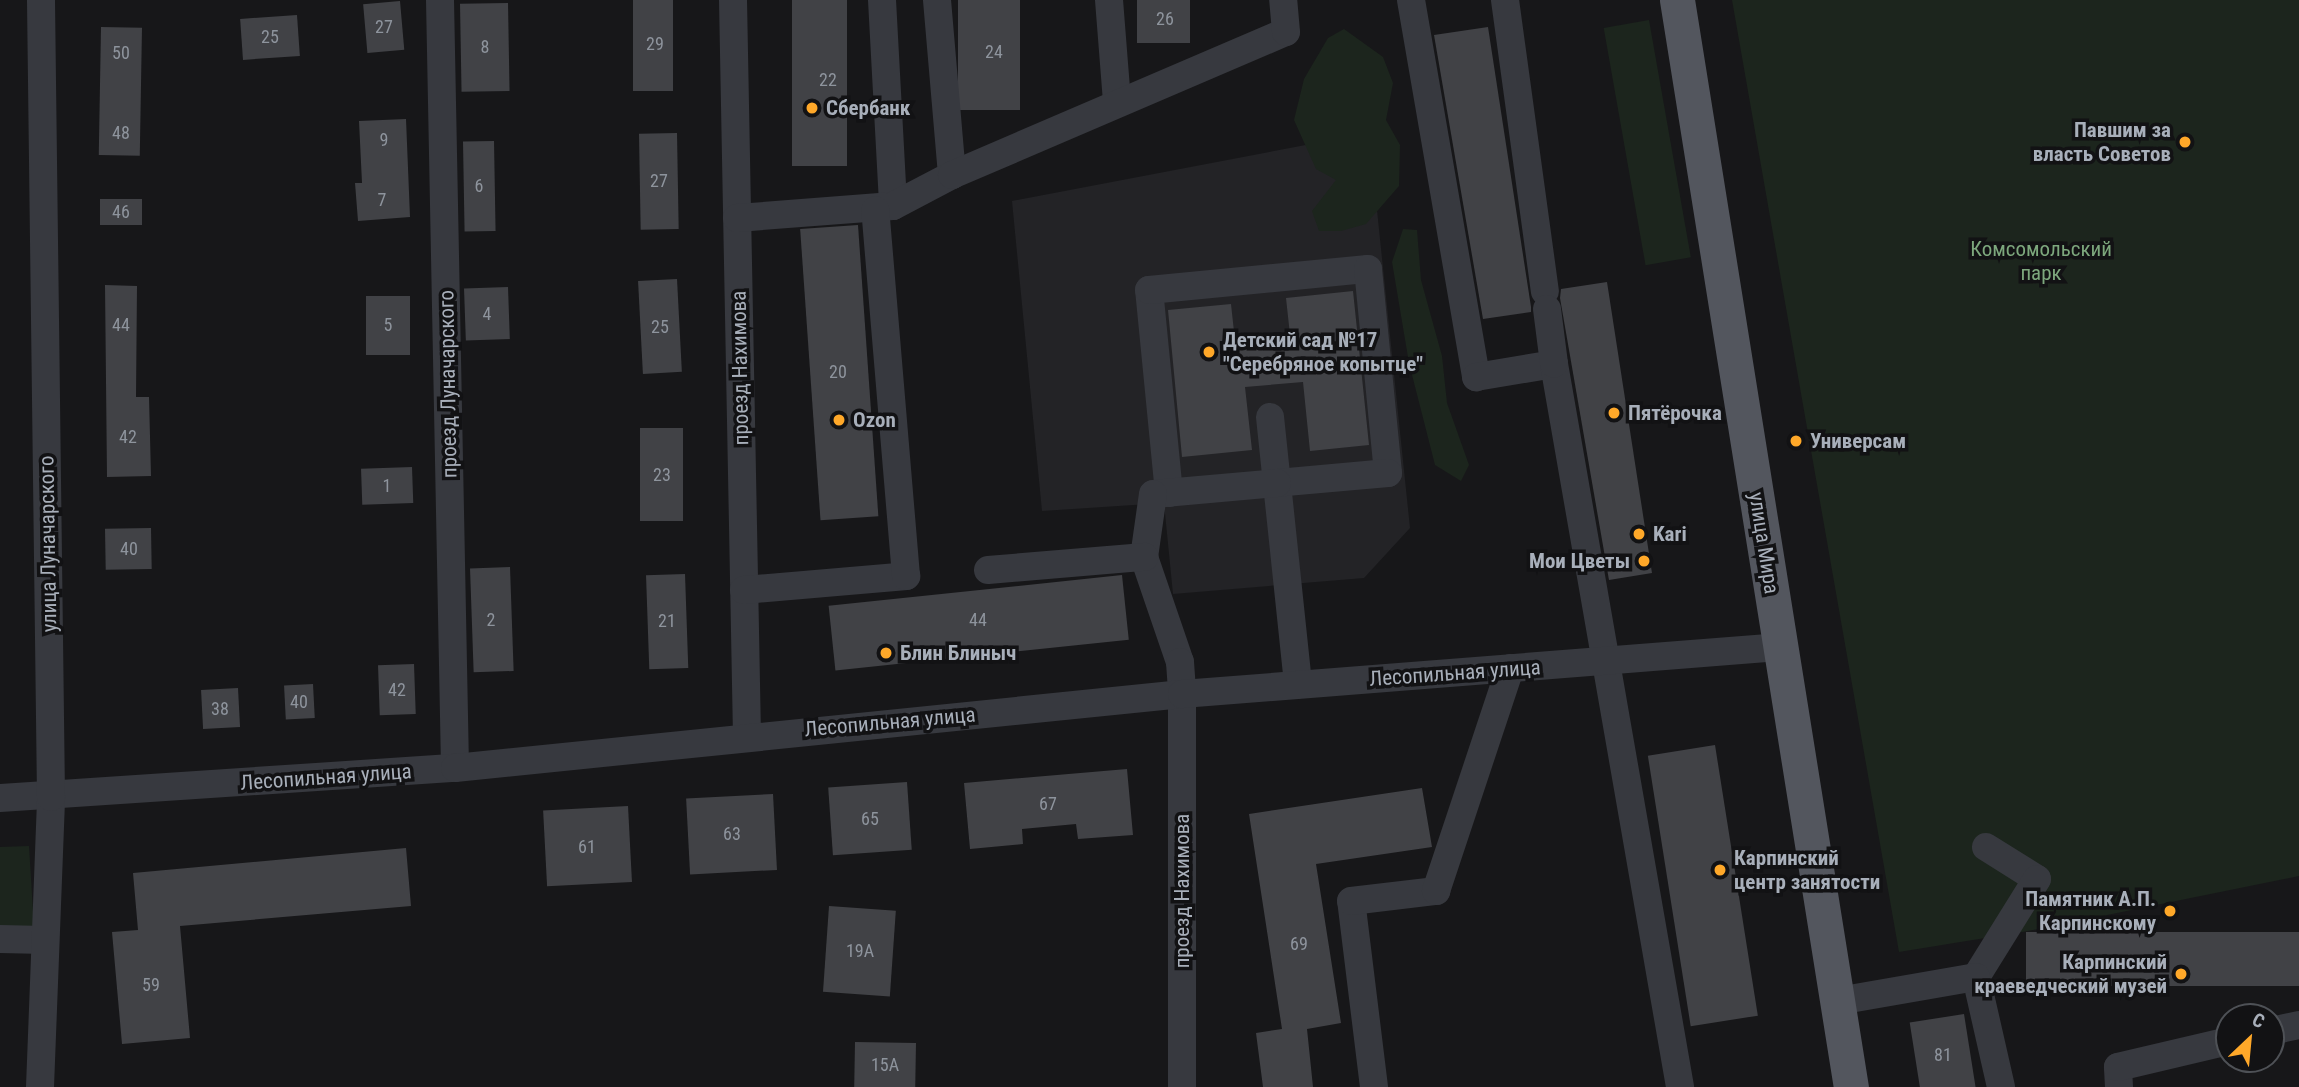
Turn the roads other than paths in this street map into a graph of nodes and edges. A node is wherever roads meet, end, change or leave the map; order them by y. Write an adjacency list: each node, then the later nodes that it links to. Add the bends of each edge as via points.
1 (41, 0): 29 (street, улица Луначарского)
2 (440, 0): 28 (street, проезд Луначарского)
3 (733, 0): 14 (street, проезд Нахимова)
4 (882, 0): 13 (street)
5 (937, 0): 12 (street)
6 (1109, 0): 11 (street)
7 (1283, 0): 11 (street, via 1286,32)
8 (1411, 0): 15 (street, via 1476,377)
9 (1505, 0): 15 (street)
10 (1677, 0): 22 (main road, улица Мира)
11 (1116, 102): 12 (street)
12 (952, 175): 13 (street)
13 (884, 208): 14 (street); 21 (street, via 906,576)
14 (737, 218): 21 (street, проезд Нахимова)
15 (1554, 364): 23 (street)
16 (1270, 416): 17 (street)
17 (1276, 483): 18 (street); 18 (street, via 1388,473 1368,268 1149,290); 25 (street)
18 (1169, 493): 19 (street, via 1153,494)
19 (1144, 557): 20 (street); 26 (street, проезд Нахимова, via 1180,662)
20 (988, 570)
21 (744, 590): 27 (street, проезд Нахимова)
22 (1781, 647): 23 (street, Лесопильная улица); 35 (main road, улица Мира)
23 (1605, 662): 24 (street, Лесопильная улица); 40 (street)
24 (1510, 668): 25 (street, Лесопильная улица); 39 (street, via 1436,891 1351,901)
25 (1298, 685): 26 (street, Лесопильная улица)
26 (1182, 694): 27 (street, Лесопильная улица); 38 (street, проезд Нахимова)
27 (747, 736): 28 (street, Лесопильная улица)
28 (455, 768): 29 (street, Лесопильная улица)
29 (51, 797): 30 (street, Лесопильная улица); 33 (street, улица Луначарского)
30 (0, 798)
31 (1986, 846): 34 (street, via 2037,878)
32 (0, 939): 33 (street)
33 (46, 940): 37 (street, улица Луначарского)
34 (1976, 977): 35 (street); 42 (street)
35 (1838, 1001): 41 (main road, улица Мира)
36 (2215, 1044): 43 (street, via 2118,1067)
37 (40, 1087)
38 (1182, 1087)
39 (1374, 1087)
40 (1680, 1087)
41 (1852, 1087)
42 (2001, 1087)
43 (2119, 1087)

